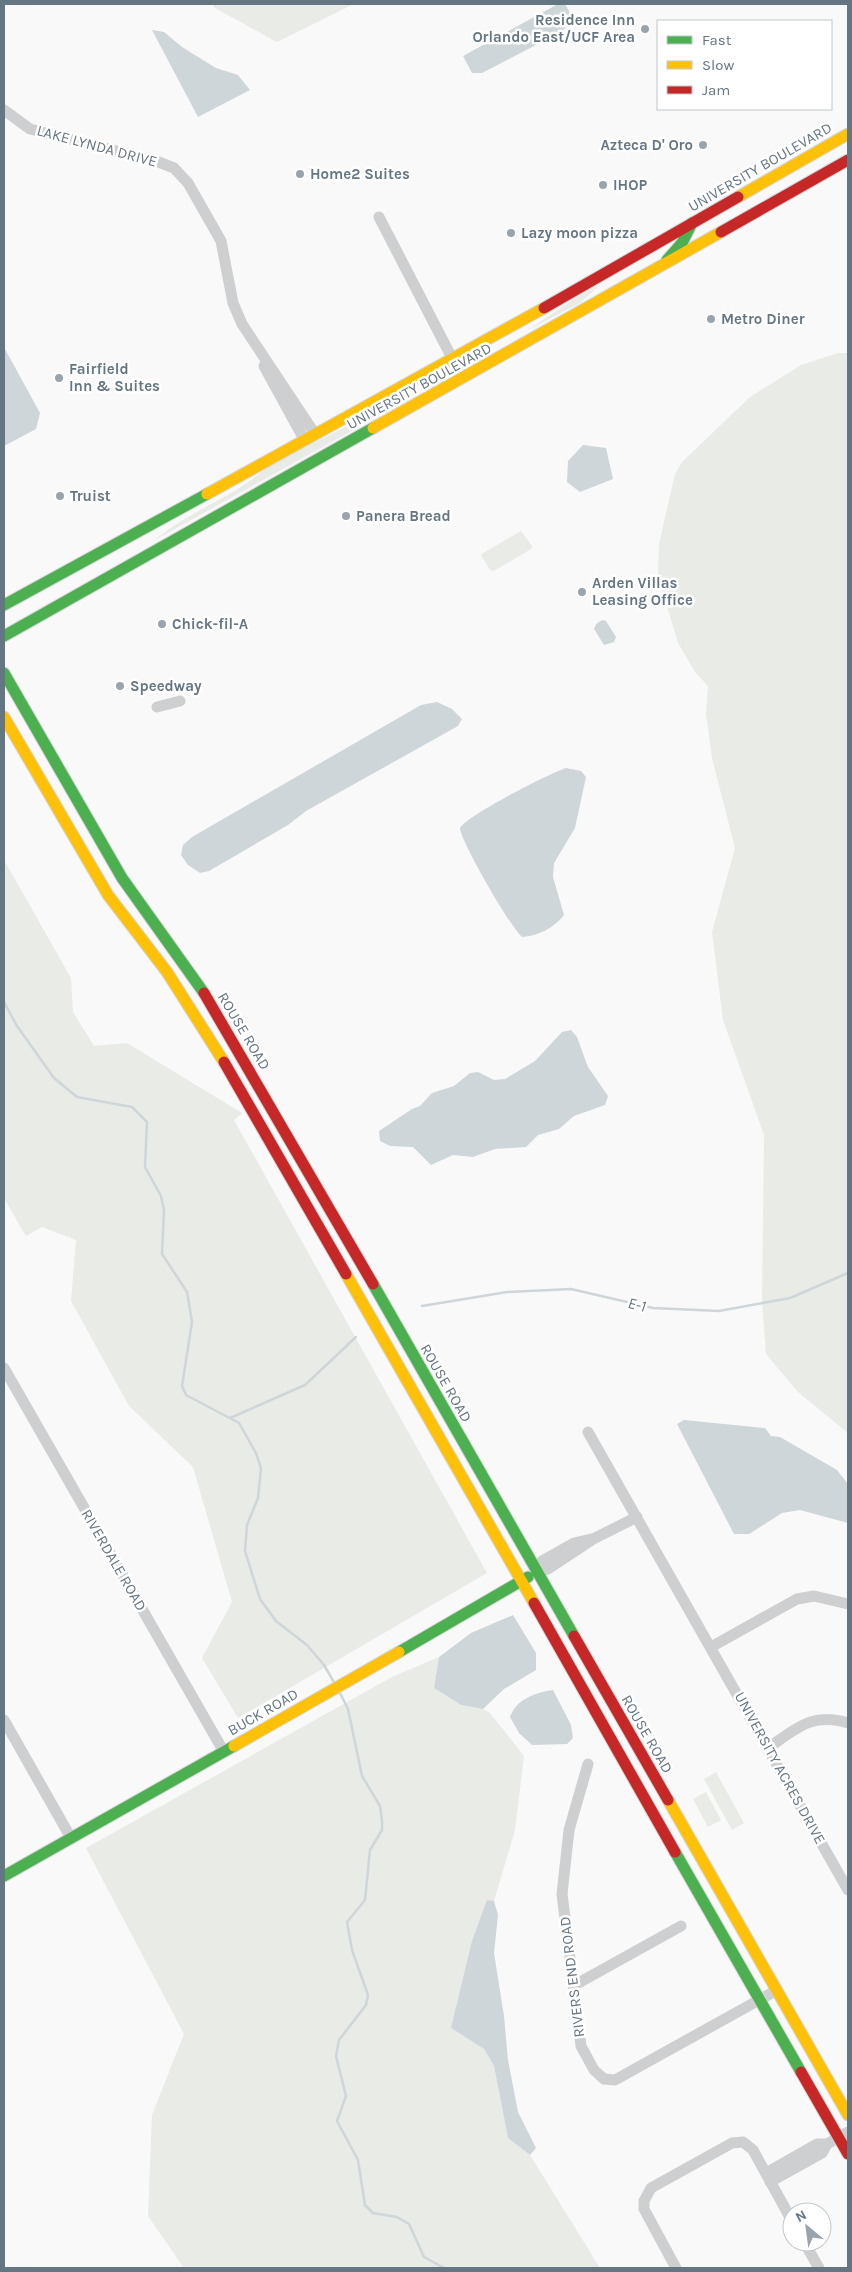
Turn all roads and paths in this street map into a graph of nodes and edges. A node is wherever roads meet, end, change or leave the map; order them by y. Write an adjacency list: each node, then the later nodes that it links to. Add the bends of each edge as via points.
1 (4, 110): 10 (street, LAKE LYNDA DRIVE, via 30,128 174,168 188,183 221,241 233,303)
2 (848, 134): 4 (street, UNIVERSITY BOULEVARD)
3 (848, 160): 7 (street, UNIVERSITY BOULEVARD)
4 (735, 198): 6 (street, UNIVERSITY BOULEVARD); 7 (street, via 722,216)
5 (379, 217): 11 (street)
6 (692, 223): 8 (street, via 682,243); 9 (street, UNIVERSITY BOULEVARD)
7 (723, 231): 8 (street, UNIVERSITY BOULEVARD)
8 (663, 265): 12 (street, UNIVERSITY BOULEVARD)
9 (496, 334): 11 (street, UNIVERSITY BOULEVARD); 12 (street, via 472,358 462,371)
10 (257, 348): 14 (street, LAKE LYNDA DRIVE); 15 (street, LAKE LYNDA DRIVE, via 272,383)
11 (453, 360): 13 (street, via 448,377); 14 (street, UNIVERSITY BOULEVARD)
12 (460, 380): 13 (street, UNIVERSITY BOULEVARD)
13 (412, 408): 17 (street, UNIVERSITY BOULEVARD)
14 (315, 434): 15 (street, UNIVERSITY BOULEVARD)
15 (304, 439): 16 (street, UNIVERSITY BOULEVARD)
16 (4, 605)
17 (4, 636)
18 (4, 673): 22 (street, ROUSE ROAD, via 122,878)
19 (180, 701): 20 (street)
20 (157, 707)
21 (4, 717): 23 (street, via 94,873)
22 (223, 1022): 23 (street); 27 (street, ROUSE ROAD)
23 (206, 1031): 28 (street)
24 (4, 1368): 34 (street, RIVERDALE ROAD)
25 (588, 1432): 26 (street, UNIVERSITY ACRES DRIVE)
26 (638, 1516): 27 (street, BUCK ROAD, via 576,1547 548,1569); 30 (street, UNIVERSITY ACRES DRIVE)
27 (537, 1572): 28 (street, BUCK ROAD); 41 (street, ROUSE ROAD)
28 (520, 1581): 34 (street, BUCK ROAD); 42 (street)
29 (848, 1604): 30 (street, via 814,1596 797,1599)
30 (711, 1647): 33 (street, UNIVERSITY ACRES DRIVE)
31 (4, 1720): 36 (street)
32 (848, 1723): 33 (street, via 818,1719 805,1723)
33 (768, 1748): 38 (street, UNIVERSITY ACRES DRIVE)
34 (224, 1752): 36 (street, BUCK ROAD)
35 (588, 1764): 40 (street, RIVERS END ROAD, via 569,1830 562,1894)
36 (72, 1838): 37 (street, BUCK ROAD)
37 (4, 1876)
38 (848, 1890)
39 (681, 1926): 40 (street)
40 (573, 1986): 42 (street, RIVERS END ROAD, via 580,2046 594,2070 604,2079 615,2080)
41 (777, 1990): 42 (street, RIVERS END ROAD); 43 (street, ROUSE ROAD)
42 (760, 2000): 44 (street)
43 (848, 2115)
44 (843, 2135): 45 (street); 46 (street, via 827,2144 822,2153 796,2162)
45 (848, 2154)
46 (768, 2178): 47 (street); 49 (street, via 752,2150 743,2142 732,2143 650,2188 644,2209)
47 (782, 2203)
48 (810, 2252): 50 (street)
49 (676, 2268)
50 (819, 2268)

